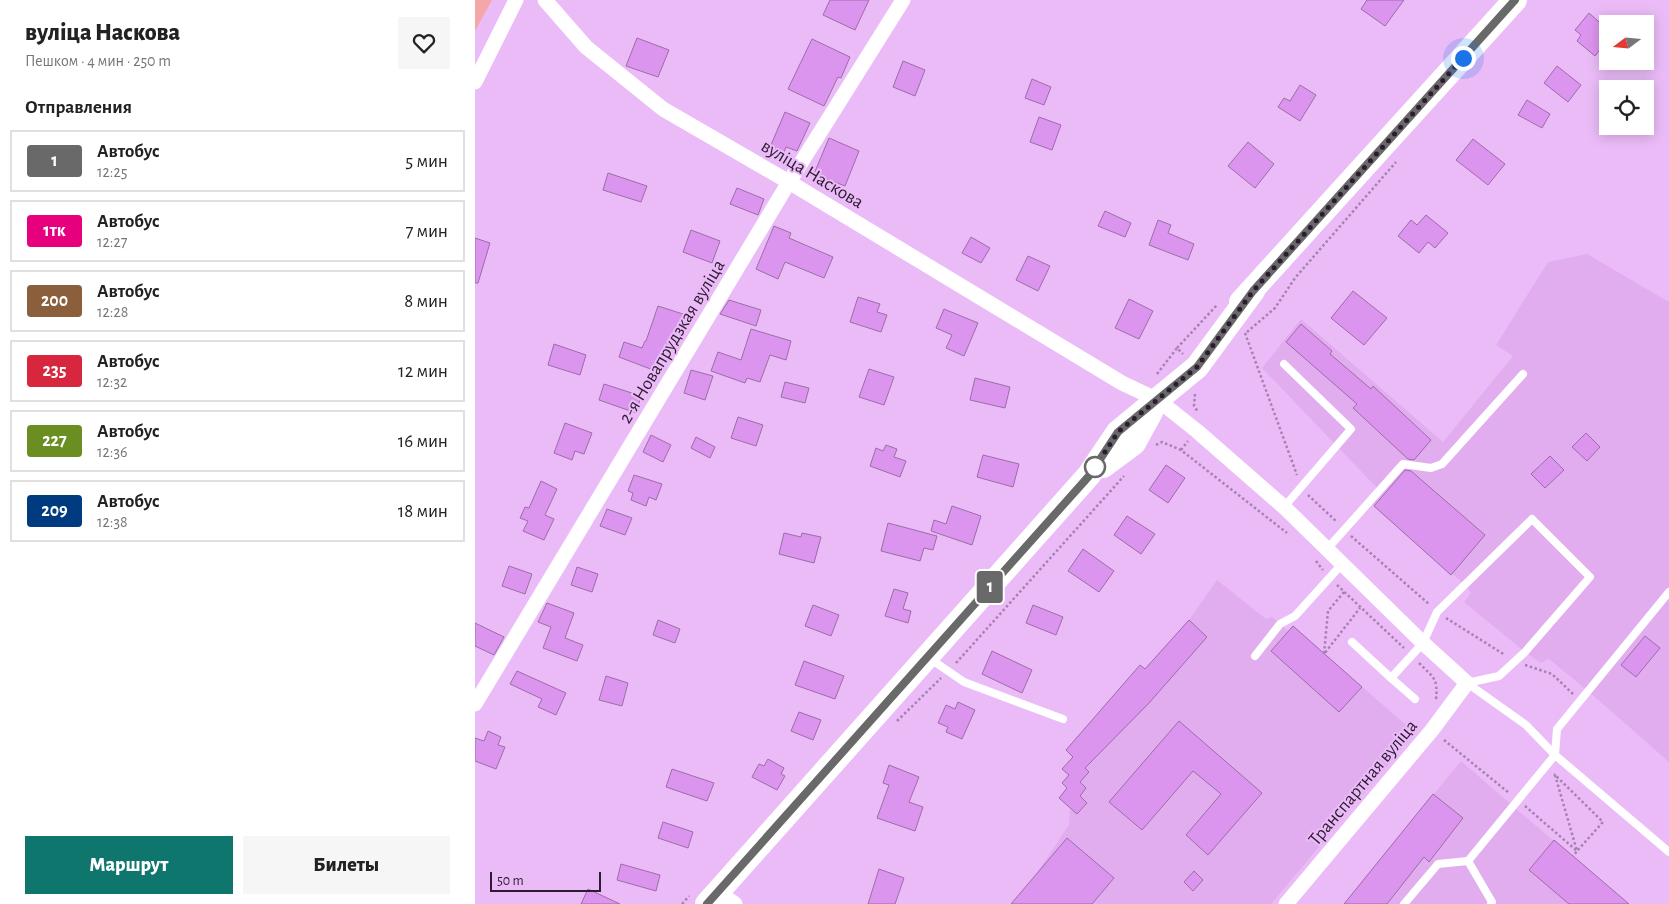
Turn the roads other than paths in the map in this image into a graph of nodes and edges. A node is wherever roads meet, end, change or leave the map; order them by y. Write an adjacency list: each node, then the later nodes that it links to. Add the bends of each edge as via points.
1 (516, 0): 5 (street)
2 (545, 0): 6 (street, вуліца Наскова, via 586,47 663,109)
3 (903, 0): 6 (street, 2-я Новапрудзкая вуліца)
4 (1515, 0): 9 (main road, via 1253,291 1185,356)
5 (475, 82)
6 (789, 182): 9 (street, вуліца Наскова, via 1122,383); 22 (street, 2-я Новапрудзкая вуліца)
7 (1284, 364): 11 (lane, via 1351,429)
8 (1523, 374): 12 (lane, via 1442,464 1431,468 1403,464)
9 (1158, 400): 10 (main road, via 1118,432); 10 (main road, via 1133,444); 11 (street, вуліца Наскова)
10 (1089, 476): 18 (main road)
11 (1284, 507): 12 (street, вуліца Наскова)
12 (1328, 548): 13 (street, вуліца Наскова)
13 (1342, 564): 16 (street, вуліца Наскова); 17 (lane, via 1295,616 1280,624)
14 (1669, 592): 24 (lane, via 1557,729)
15 (1352, 642): 19 (lane)
16 (1423, 643): 19 (lane); 20 (street, вуліца Наскова); 20 (lane, via 1437,612 1533,519 1590,577 1525,652 1499,676)
17 (1255, 656)
18 (928, 657): 23 (lane, via 965,682); 27 (main road)
19 (1391, 678): 21 (lane)
20 (1467, 683): 24 (lane, via 1526,725); 28 (street, Транспартная вуліца, via 1432,730)
21 (1415, 699)
22 (475, 704)
23 (1063, 720)
24 (1555, 755): 25 (lane); 26 (lane)
25 (1669, 852)
26 (1468, 861): 29 (lane, via 1438,864); 30 (lane)
27 (713, 898)
28 (1286, 904)
29 (1404, 904)
30 (1491, 904)

